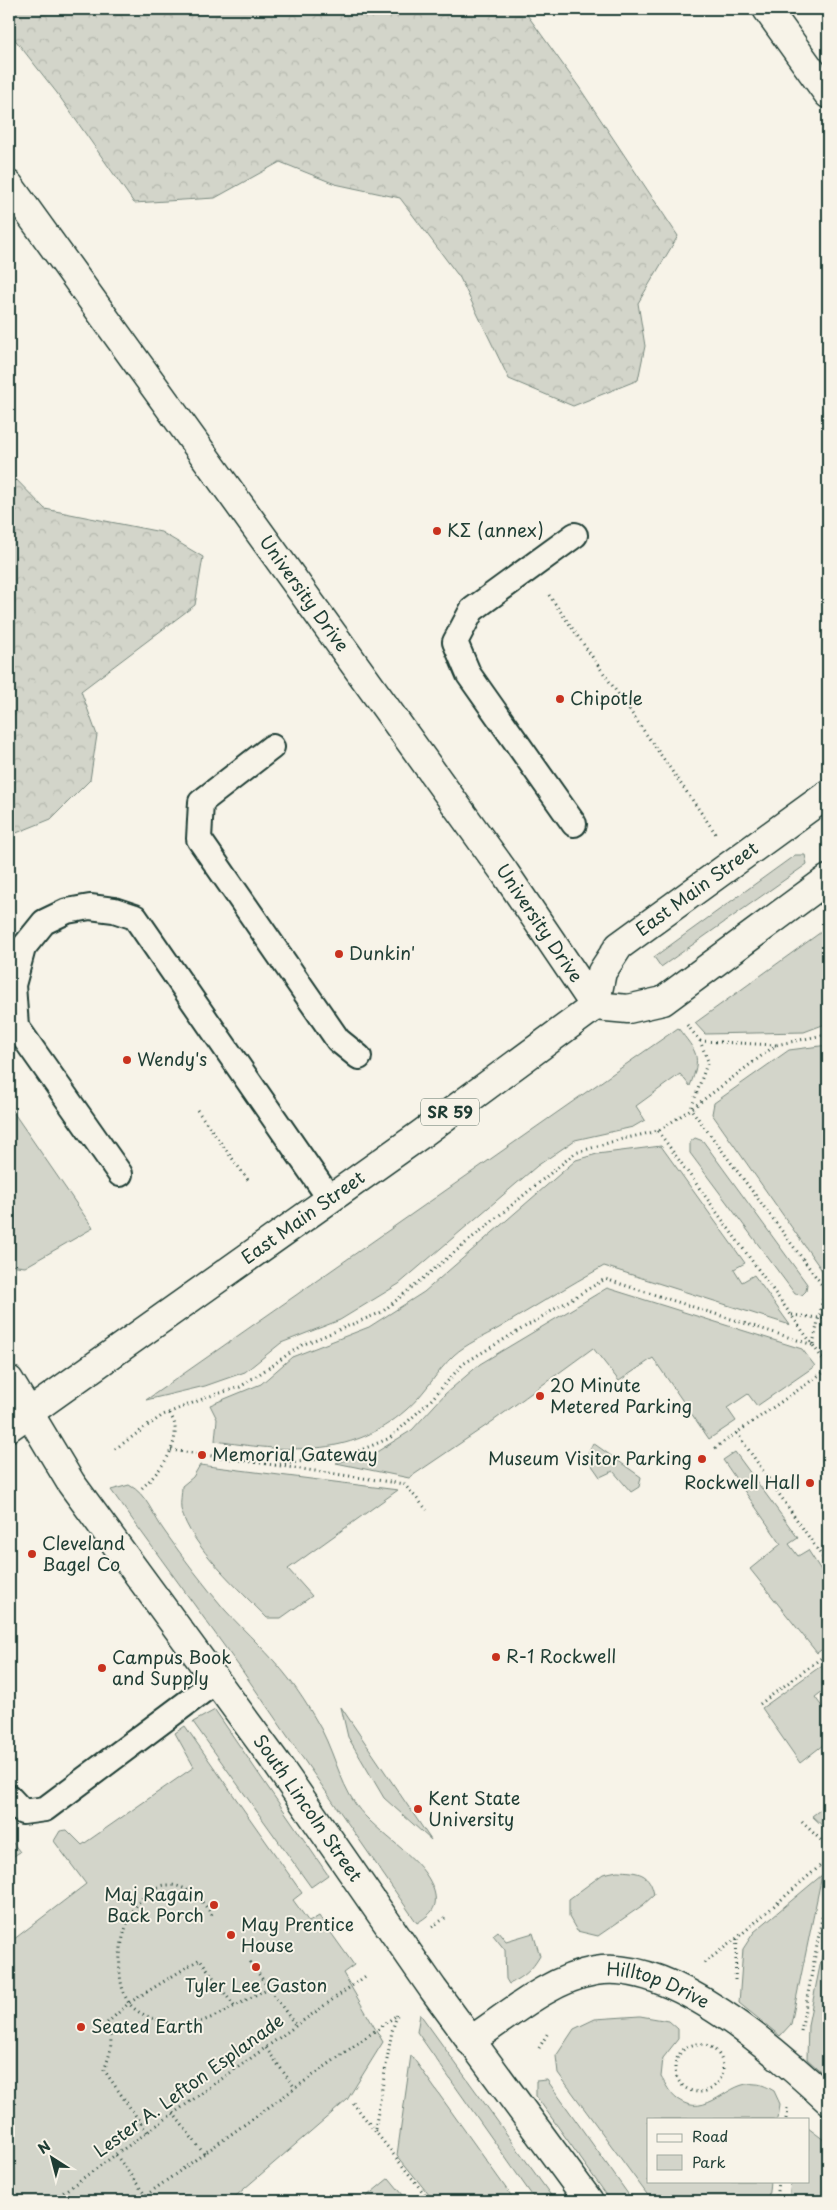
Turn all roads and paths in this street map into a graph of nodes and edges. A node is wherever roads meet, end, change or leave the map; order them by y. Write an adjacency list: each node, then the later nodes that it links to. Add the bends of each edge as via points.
1 (767, 9): 2 (main road)
2 (828, 94)
3 (9, 185): 11 (main road, University Drive, via 506,873)
4 (575, 535): 5 (lane)
5 (530, 568): 8 (lane, via 472,610 455,642 469,675); 9 (path)
6 (272, 747): 16 (lane, via 201,802 199,839 338,1040)
7 (828, 794): 11 (main road, East Main Street, via 619,946 602,972)
8 (574, 824)
9 (720, 838)
10 (828, 879): 11 (main road, via 663,1001 628,1009)
11 (595, 1006): 22 (main road, East Main Street / SR 59)
12 (685, 1023): 14 (path)
13 (828, 1034): 15 (path)
14 (700, 1041): 15 (path); 17 (path, via 708,1061)
15 (776, 1045): 17 (path)
16 (359, 1057)
17 (691, 1109): 19 (path); 23 (path)
18 (197, 1110): 21 (path)
19 (658, 1130): 25 (path); 31 (path, via 575,1153 382,1312 302,1345 240,1386)
20 (120, 1174): 22 (lane, via 16,1026 14,985 23,948 44,922 67,911 90,907 135,917)
21 (248, 1180)
22 (330, 1199): 32 (main road, East Main Street / SR 59)
23 (825, 1288): 24 (path); 26 (path)
24 (828, 1293)
25 (791, 1315): 26 (path); 28 (path)
26 (819, 1318): 27 (path); 28 (path)
27 (828, 1318)
28 (813, 1345): 29 (path); 37 (path, via 605,1279 463,1364 390,1438 349,1455)
29 (828, 1368): 33 (path)
30 (9, 1380): 32 (main road, South Lincoln Street)
31 (169, 1412): 35 (path); 36 (path, via 175,1426)
32 (19, 1420): 42 (main road, South Lincoln Street, via 71,1482)
33 (737, 1433): 34 (path); 40 (path)
34 (715, 1448)
35 (115, 1449)
36 (171, 1450): 37 (path); 38 (path, via 160,1470)
37 (275, 1465): 39 (path, via 404,1484)
38 (142, 1488)
39 (427, 1510)
40 (828, 1565)
41 (828, 1653): 43 (path)
42 (216, 1681): 44 (lane, via 44,1809 23,1812); 61 (main road, South Lincoln Street)
43 (760, 1704)
44 (9, 1797)
45 (802, 1822): 46 (path)
46 (828, 1847)
47 (828, 1859): 50 (path)
48 (828, 1886): 60 (path)
49 (212, 1915): 56 (path, via 196,1895 176,1886 156,1888 135,1905 127,1919 119,1965)
50 (737, 1938): 52 (path); 55 (path)
51 (250, 1962): 54 (path)
52 (699, 1967)
53 (367, 1975): 58 (path, Lester A. Lefton Esplanade)
54 (267, 1989): 57 (path); 58 (path)
55 (734, 1989)
56 (129, 2003): 57 (path, via 150,2018 178,2024 194,2024); 57 (path, via 200,1959); 70 (path, via 106,2024 111,2047 104,2070)
57 (234, 2006)
58 (296, 2026): 62 (path, Lester A. Lefton Esplanade)
59 (552, 2027): 63 (path)
60 (800, 2036)
61 (470, 2041): 66 (main road, Hilltop Drive, via 550,1988 572,1978 596,1971 634,1973 674,1986 732,2020 774,2051); 78 (main road, South Lincoln Street)
62 (266, 2048): 65 (path); 68 (path, Lester A. Lefton Esplanade)
63 (539, 2048)
64 (716, 2051): 64 (path, via 723,2066 719,2082 706,2091 697,2092 683,2086 675,2066 681,2052 694,2045)
65 (295, 2088): 69 (path, via 397,2015); 71 (path)
66 (828, 2100)
67 (353, 2103): 69 (path)
68 (174, 2114): 70 (path, Lester A. Lefton Esplanade); 71 (path)
69 (375, 2130): 77 (path)
70 (148, 2132): 72 (path, Lester A. Lefton Esplanade)
71 (204, 2154): 74 (path)
72 (116, 2155): 74 (path); 75 (path, Lester A. Lefton Esplanade)
73 (778, 2182): 79 (path)
74 (146, 2196): 76 (path)
75 (51, 2201)
76 (138, 2201)
77 (430, 2201)
78 (588, 2201)
79 (776, 2201)

